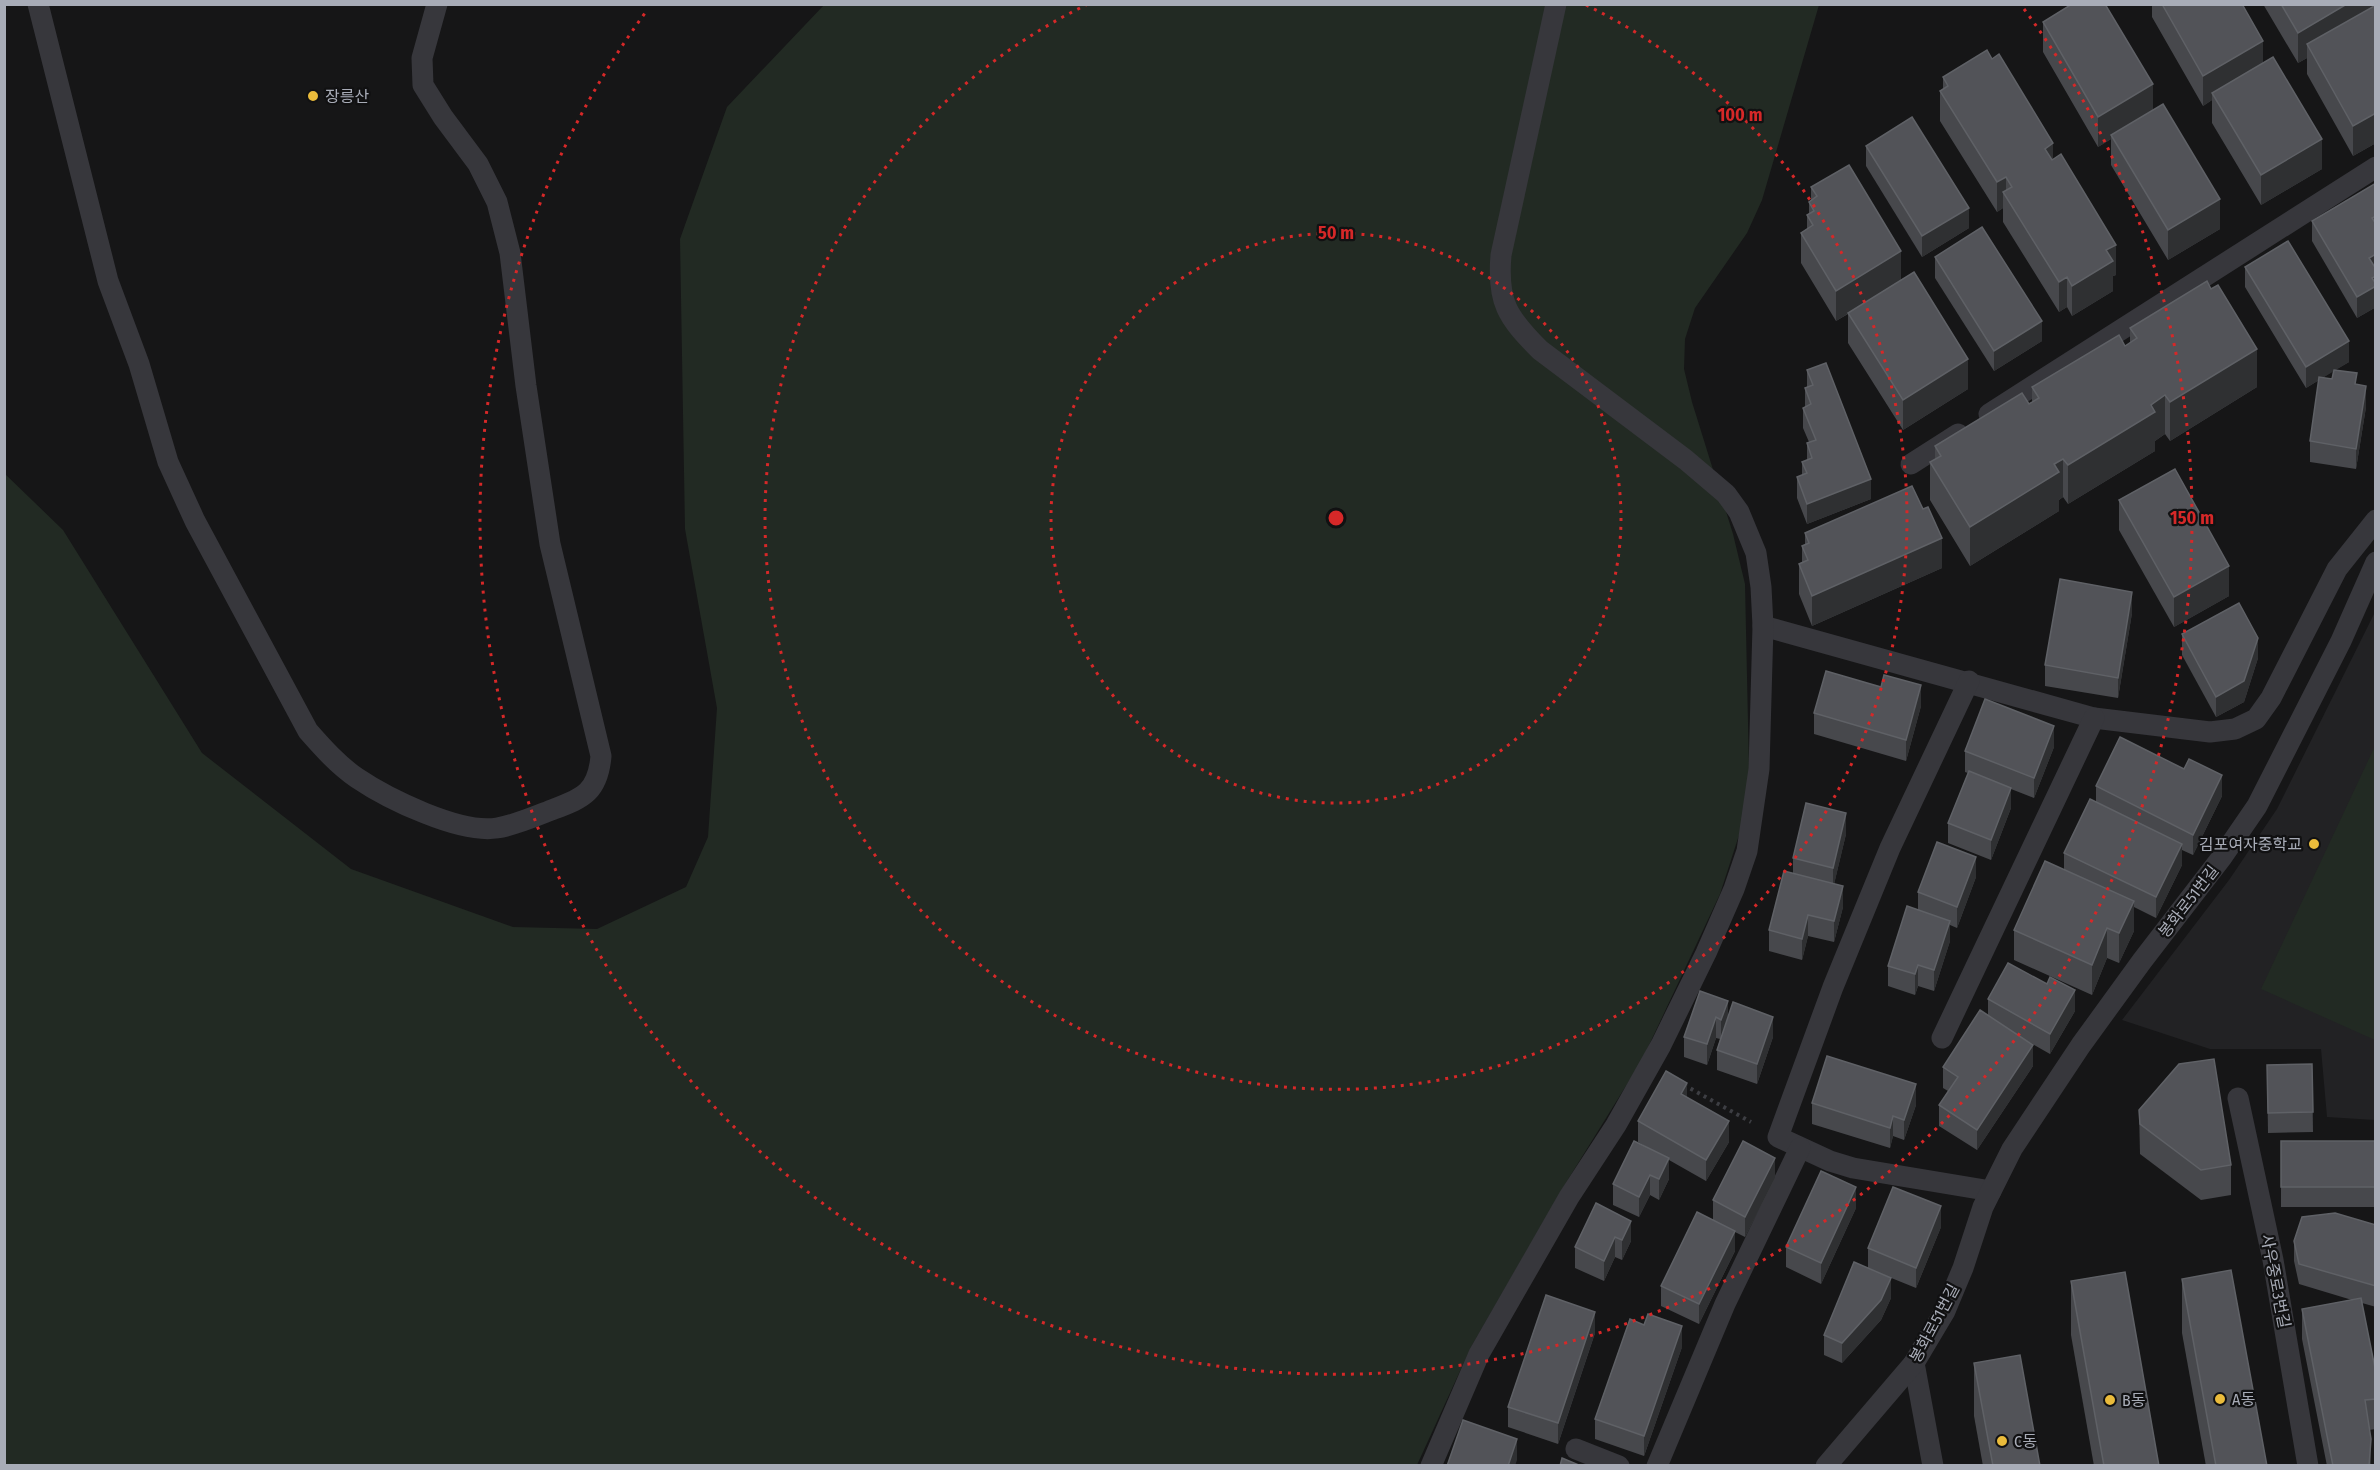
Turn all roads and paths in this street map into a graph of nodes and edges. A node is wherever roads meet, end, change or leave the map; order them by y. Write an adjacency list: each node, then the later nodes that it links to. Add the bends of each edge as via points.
1 (38, 4): 2 (lane, via 108,280 168,462 195,521 308,730 328,755 357,778 402,803 470,827 496,828 573,802 589,790 599,775 601,756 550,544 510,253 497,202 478,164 423,85 422,58)
2 (437, 4)
3 (1556, 4): 8 (lane, via 1501,255 1499,280 1503,303 1519,329 1540,350 1726,494 1740,512 1756,553)
4 (2376, 167): 5 (lane)
5 (1911, 464)
6 (2376, 520): 10 (lane, via 2337,569 2271,698 2256,719 2235,729 2210,732)
7 (2376, 562): 16 (lane, 봉화로51번길, via 2341,641 2257,806 2062,1072 2012,1149)
8 (1763, 626): 9 (lane); 12 (lane, via 1759,769 1747,851 1706,953)
9 (1969, 681): 10 (lane); 14 (lane, via 1890,848)
10 (2094, 718): 11 (lane)
11 (1942, 1038)
12 (1648, 1066): 14 (path); 19 (lane, via 1484,1345)
13 (2238, 1098): 24 (lane, 사우중로3번길, via 2273,1260)
14 (1778, 1137): 15 (lane)
15 (1800, 1148): 16 (lane, via 1854,1168); 21 (lane, via 1725,1304)
16 (1991, 1191): 17 (lane, 봉화로51번길, via 1945,1311)
17 (1914, 1363): 22 (lane, 봉화로51번길); 23 (lane)
18 (1576, 1449): 20 (lane)
19 (1431, 1466)
20 (1619, 1466)
21 (1657, 1466)
22 (1826, 1466)
23 (1933, 1466)
24 (2308, 1466)

